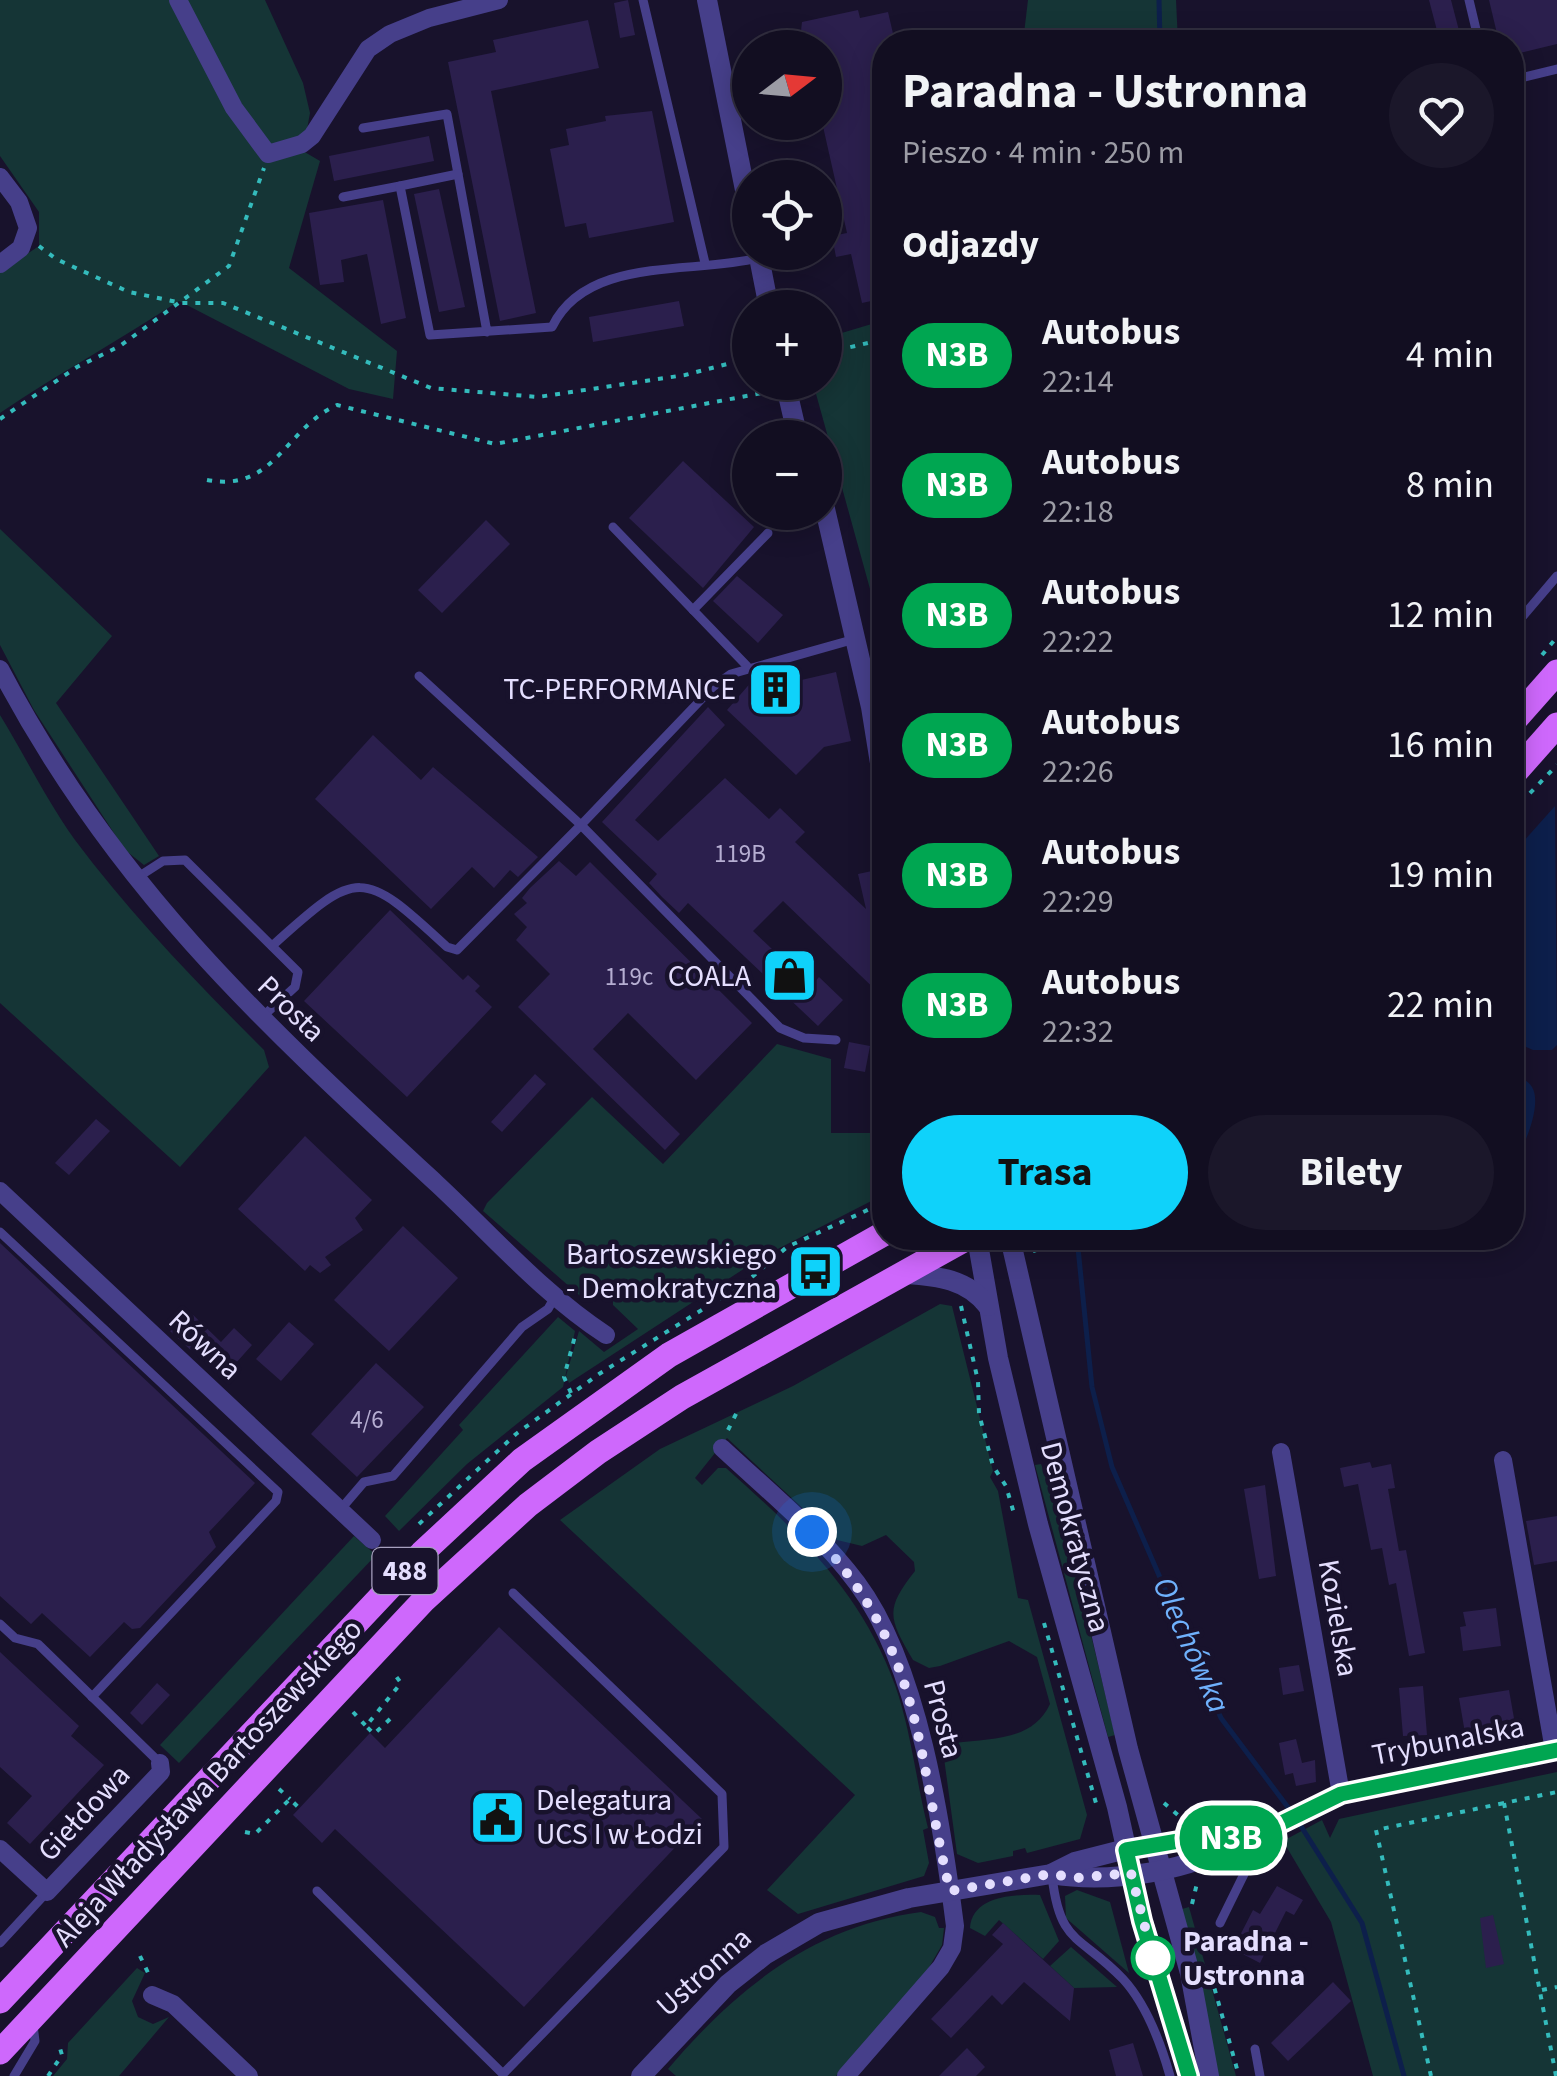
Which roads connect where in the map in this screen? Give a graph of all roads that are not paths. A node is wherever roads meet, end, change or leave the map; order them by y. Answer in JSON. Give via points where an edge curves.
{"nodes":[{"id":1,"x":178,"y":0,"type":"edge"},
{"id":2,"x":499,"y":0,"type":"edge"},
{"id":3,"x":643,"y":0,"type":"edge"},
{"id":4,"x":707,"y":0,"type":"edge"},
{"id":5,"x":1469,"y":0,"type":"edge"},
{"id":6,"x":462,"y":5,"type":"edge"},
{"id":7,"x":1476,"y":30,"type":"edge"},
{"id":8,"x":1557,"y":69,"type":"edge"},
{"id":9,"x":1524,"y":77,"type":"edge"},
{"id":10,"x":363,"y":128,"type":"dead end"},
{"id":11,"x":739,"y":160,"type":"edge"},
{"id":12,"x":458,"y":174,"type":"junction"},
{"id":13,"x":0,"y":177,"type":"edge"},
{"id":14,"x":400,"y":186,"type":"junction"},
{"id":15,"x":344,"y":197,"type":"dead end"},
{"id":16,"x":732,"y":259,"type":"edge"},
{"id":17,"x":705,"y":263,"type":"junction"},
{"id":18,"x":0,"y":264,"type":"edge"},
{"id":19,"x":487,"y":332,"type":"junction"},
{"id":20,"x":613,"y":527,"type":"dead end"},
{"id":21,"x":830,"y":530,"type":"edge"},
{"id":22,"x":768,"y":532,"type":"dead end"},
{"id":23,"x":1557,"y":576,"type":"edge"},
{"id":24,"x":693,"y":610,"type":"junction"},
{"id":25,"x":1524,"y":615,"type":"edge"},
{"id":26,"x":855,"y":639,"type":"junction"},
{"id":27,"x":747,"y":666,"type":"junction"},
{"id":28,"x":0,"y":669,"type":"edge"},
{"id":29,"x":1557,"y":672,"type":"edge"},
{"id":30,"x":419,"y":676,"type":"dead end"},
{"id":31,"x":871,"y":706,"type":"joint"},
{"id":32,"x":1524,"y":709,"type":"edge"},
{"id":33,"x":872,"y":712,"type":"edge"},
{"id":34,"x":1557,"y":725,"type":"edge"},
{"id":35,"x":1524,"y":762,"type":"edge"},
{"id":36,"x":581,"y":824,"type":"junction"},
{"id":37,"x":135,"y":879,"type":"junction"},
{"id":38,"x":272,"y":946,"type":"junction"},
{"id":39,"x":260,"y":1018,"type":"junction"},
{"id":40,"x":836,"y":1040,"type":"dead end"},
{"id":41,"x":0,"y":1191,"type":"edge"},
{"id":42,"x":0,"y":1232,"type":"edge"},
{"id":43,"x":872,"y":1239,"type":"edge"},
{"id":44,"x":947,"y":1250,"type":"edge"},
{"id":45,"x":979,"y":1250,"type":"edge"},
{"id":46,"x":1013,"y":1250,"type":"edge"},
{"id":47,"x":906,"y":1274,"type":"junction"},
{"id":48,"x":557,"y":1294,"type":"junction"},
{"id":49,"x":988,"y":1306,"type":"junction"},
{"id":50,"x":606,"y":1335,"type":"dead end"},
{"id":51,"x":724,"y":1450,"type":"road end"},
{"id":52,"x":1281,"y":1452,"type":"dead end"},
{"id":53,"x":1503,"y":1460,"type":"dead end"},
{"id":54,"x":340,"y":1510,"type":"junction"},
{"id":55,"x":372,"y":1540,"type":"dead end"},
{"id":56,"x":514,"y":1592,"type":"dead end"},
{"id":57,"x":0,"y":1624,"type":"edge"},
{"id":58,"x":92,"y":1697,"type":"junction"},
{"id":59,"x":1555,"y":1750,"type":"edge"},
{"id":60,"x":160,"y":1763,"type":"joint"},
{"id":61,"x":1341,"y":1794,"type":"junction"},
{"id":62,"x":1243,"y":1839,"type":"junction"},
{"id":63,"x":1154,"y":1845,"type":"junction"},
{"id":64,"x":0,"y":1849,"type":"edge"},
{"id":65,"x":1126,"y":1850,"type":"junction"},
{"id":66,"x":1160,"y":1868,"type":"junction"},
{"id":67,"x":1131,"y":1873,"type":"junction"},
{"id":68,"x":1051,"y":1874,"type":"junction"},
{"id":69,"x":950,"y":1891,"type":"junction"},
{"id":70,"x":47,"y":1892,"type":"junction"},
{"id":71,"x":316,"y":1892,"type":"dead end"},
{"id":72,"x":1220,"y":1923,"type":"dead end"},
{"id":73,"x":0,"y":1943,"type":"edge"},
{"id":74,"x":152,"y":1995,"type":"dead end"},
{"id":75,"x":0,"y":2001,"type":"edge"},
{"id":76,"x":32,"y":2018,"type":"junction"},
{"id":77,"x":1255,"y":2049,"type":"dead end"},
{"id":78,"x":0,"y":2052,"type":"edge"},
{"id":79,"x":857,"y":2072,"type":"edge"},
{"id":80,"x":502,"y":2075,"type":"edge"},
{"id":81,"x":14,"y":2076,"type":"edge"},
{"id":82,"x":249,"y":2076,"type":"edge"},
{"id":83,"x":641,"y":2076,"type":"edge"},
{"id":84,"x":1170,"y":2076,"type":"edge"},
{"id":85,"x":1189,"y":2076,"type":"edge"},
{"id":86,"x":1209,"y":2076,"type":"edge"},
{"id":87,"x":1260,"y":2076,"type":"edge"}],
"edges":[{"from":1,"to":6,"type":"street","via":[[234,108],[268,154],[312,136],[368,50]]},
{"from":2,"to":6,"type":"street"},
{"from":3,"to":17,"type":"lane"},
{"from":4,"to":11,"type":"street"},
{"from":5,"to":7,"type":"lane"},
{"from":8,"to":9,"type":"lane"},
{"from":10,"to":12,"type":"lane","via":[[447,114]]},
{"from":12,"to":14,"type":"lane"},
{"from":12,"to":19,"type":"lane"},
{"from":13,"to":18,"type":"street","via":[[25,213],[26,238]]},
{"from":14,"to":15,"type":"lane"},
{"from":14,"to":19,"type":"lane","via":[[430,335]]},
{"from":16,"to":17,"type":"lane"},
{"from":17,"to":19,"type":"lane","via":[[590,284],[552,327]]},
{"from":20,"to":24,"type":"lane"},
{"from":21,"to":26,"type":"street"},
{"from":22,"to":24,"type":"lane"},
{"from":23,"to":25,"type":"lane"},
{"from":24,"to":27,"type":"lane"},
{"from":26,"to":27,"type":"lane"},
{"from":26,"to":31,"type":"street"},
{"from":27,"to":36,"type":"lane","via":[[714,686]]},
{"from":28,"to":37,"type":"street","name":"Prosta","via":[[60,775]]},
{"from":29,"to":32,"type":"main road"},
{"from":30,"to":36,"type":"lane"},
{"from":31,"to":33,"type":"street"},
{"from":34,"to":35,"type":"main road"},
{"from":36,"to":38,"type":"lane","via":[[464,947],[447,947],[386,894],[354,888],[325,897]]},
{"from":36,"to":40,"type":"lane","via":[[780,1028]]},
{"from":37,"to":38,"type":"lane","via":[[163,861],[185,860]]},
{"from":37,"to":39,"type":"street","name":"Prosta"},
{"from":38,"to":39,"type":"lane","via":[[298,972],[294,986]]},
{"from":39,"to":48,"type":"street","name":"Prosta"},
{"from":41,"to":54,"type":"street","name":"Równa"},
{"from":42,"to":58,"type":"lane","via":[[278,1492]]},
{"from":43,"to":75,"type":"main road","name":"Aleja Władysława Bartoszewskiego","number":"488","via":[[669,1355],[512,1468],[422,1554]]},
{"from":44,"to":47,"type":"main road","name":"Aleja Władysława Bartoszewskiego","number":"488"},
{"from":45,"to":49,"type":"street","name":"Demokratyczna"},
{"from":46,"to":63,"type":"street","name":"Demokratyczna"},
{"from":47,"to":49,"type":"street","via":[[954,1280]]},
{"from":47,"to":76,"type":"main road","name":"Aleja Władysława Bartoszewskiego","number":"488","via":[[682,1397],[499,1529],[424,1600]]},
{"from":48,"to":50,"type":"street","name":"Prosta"},
{"from":48,"to":54,"type":"lane","via":[[393,1476],[364,1482]]},
{"from":49,"to":65,"type":"street","name":"Demokratyczna","via":[[1038,1524]]},
{"from":51,"to":69,"type":"street","name":"Prosta","via":[[838,1560],[889,1639],[931,1779]]},
{"from":52,"to":61,"type":"street","name":"Kozielska"},
{"from":53,"to":59,"type":"street"},
{"from":54,"to":55,"type":"street","name":"Równa"},
{"from":56,"to":80,"type":"lane","via":[[722,1794],[724,1847]]},
{"from":57,"to":58,"type":"lane","via":[[15,1638],[38,1644]]},
{"from":58,"to":60,"type":"lane"},
{"from":59,"to":61,"type":"street","name":"Trybunalska"},
{"from":60,"to":70,"type":"street","name":"Giełdowa","via":[[161,1772]]},
{"from":61,"to":62,"type":"street","name":"Trybunalska"},
{"from":62,"to":63,"type":"street","name":"Trybunalska"},
{"from":62,"to":66,"type":"street","name":"Trybunalska"},
{"from":62,"to":72,"type":"lane","via":[[1245,1877]]},
{"from":63,"to":65,"type":"street","name":"Trybunalska"},
{"from":63,"to":66,"type":"street","name":"Demokratyczna"},
{"from":64,"to":70,"type":"street"},
{"from":65,"to":67,"type":"street","name":"Demokratyczna"},
{"from":65,"to":68,"type":"street","name":"Ustronna"},
{"from":66,"to":67,"type":"street","name":"Trybunalska"},
{"from":66,"to":86,"type":"street","name":"Demokratyczna","via":[[1190,1973]]},
{"from":67,"to":68,"type":"street","name":"Ustronna"},
{"from":67,"to":85,"type":"street","name":"Demokratyczna"},
{"from":68,"to":69,"type":"street","name":"Ustronna"},
{"from":68,"to":84,"type":"lane","via":[[1058,1918],[1124,1981],[1158,2038]]},
{"from":69,"to":79,"type":"street","name":"Prosta","via":[[955,1926],[947,1958]]},
{"from":69,"to":83,"type":"street","name":"Ustronna","via":[[856,1911],[784,1942],[728,1984]]},
{"from":70,"to":73,"type":"lane","name":"Giełdowa"},
{"from":71,"to":80,"type":"lane"},
{"from":74,"to":82,"type":"street","via":[[172,2004]]},
{"from":76,"to":78,"type":"main road","name":"Aleja Władysława Bartoszewskiego","number":"488"},
{"from":76,"to":81,"type":"lane","via":[[35,2041]]},
{"from":77,"to":87,"type":"lane"}]}
